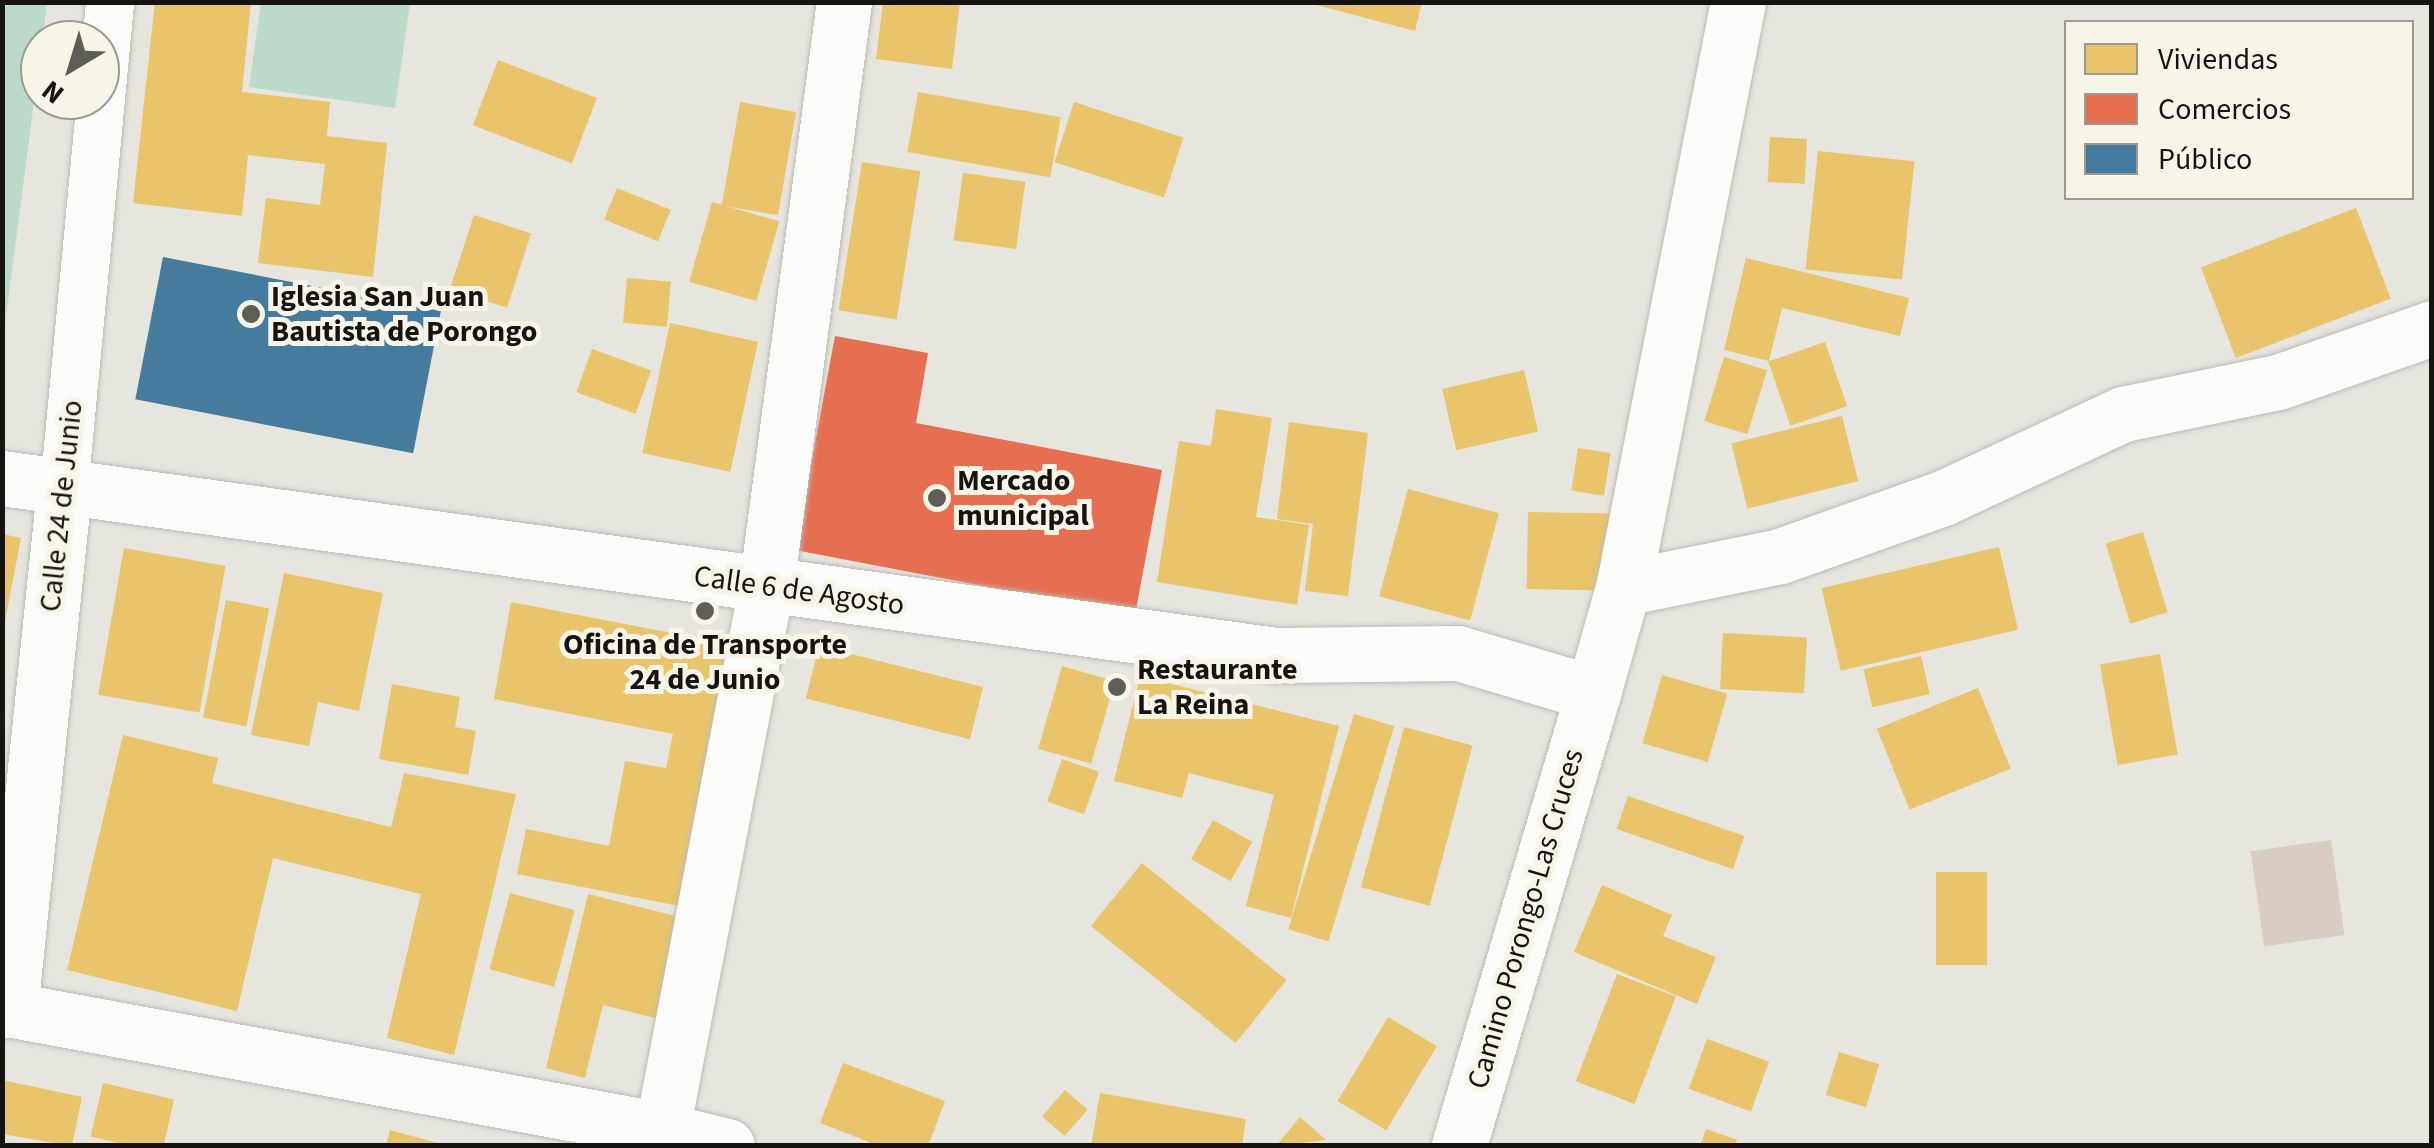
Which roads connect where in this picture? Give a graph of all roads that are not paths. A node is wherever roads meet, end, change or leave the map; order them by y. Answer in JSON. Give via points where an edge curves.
{"nodes":[{"id":1,"x":110,"y":2,"type":"edge"},
{"id":2,"x":844,"y":2,"type":"edge"},
{"id":3,"x":1738,"y":2,"type":"edge"},
{"id":4,"x":2432,"y":328,"type":"edge"},
{"id":5,"x":2,"y":478,"type":"edge"},
{"id":6,"x":64,"y":490,"type":"junction"},
{"id":7,"x":766,"y":588,"type":"junction"},
{"id":8,"x":1624,"y":588,"type":"junction"},
{"id":9,"x":1593,"y":692,"type":"junction"},
{"id":10,"x":6,"y":1009,"type":"edge"},
{"id":11,"x":662,"y":1130,"type":"junction"},
{"id":12,"x":727,"y":1146,"type":"edge"},
{"id":13,"x":1460,"y":1146,"type":"edge"}],
"edges":[{"from":1,"to":6,"type":"street","name":"Calle 24 de Junio"},
{"from":2,"to":7,"type":"street"},
{"from":3,"to":8,"type":"street","name":"Camino Porongo-Las Cruces"},
{"from":4,"to":8,"type":"street","via":[[2278,382],[2123,414],[1943,498],[1780,556]]},
{"from":5,"to":6,"type":"street","name":"Calle 6 de Agosto"},
{"from":6,"to":7,"type":"street","name":"Calle 6 de Agosto"},
{"from":6,"to":10,"type":"street","name":"Calle 24 de Junio"},
{"from":7,"to":9,"type":"street","name":"Calle 6 de Agosto","via":[[1276,655],[1458,653]]},
{"from":7,"to":11,"type":"street"},
{"from":8,"to":9,"type":"street","name":"Camino Porongo-Las Cruces"},
{"from":9,"to":13,"type":"street","name":"Camino Porongo-Las Cruces"},
{"from":10,"to":11,"type":"street"},
{"from":11,"to":12,"type":"street"}]}
